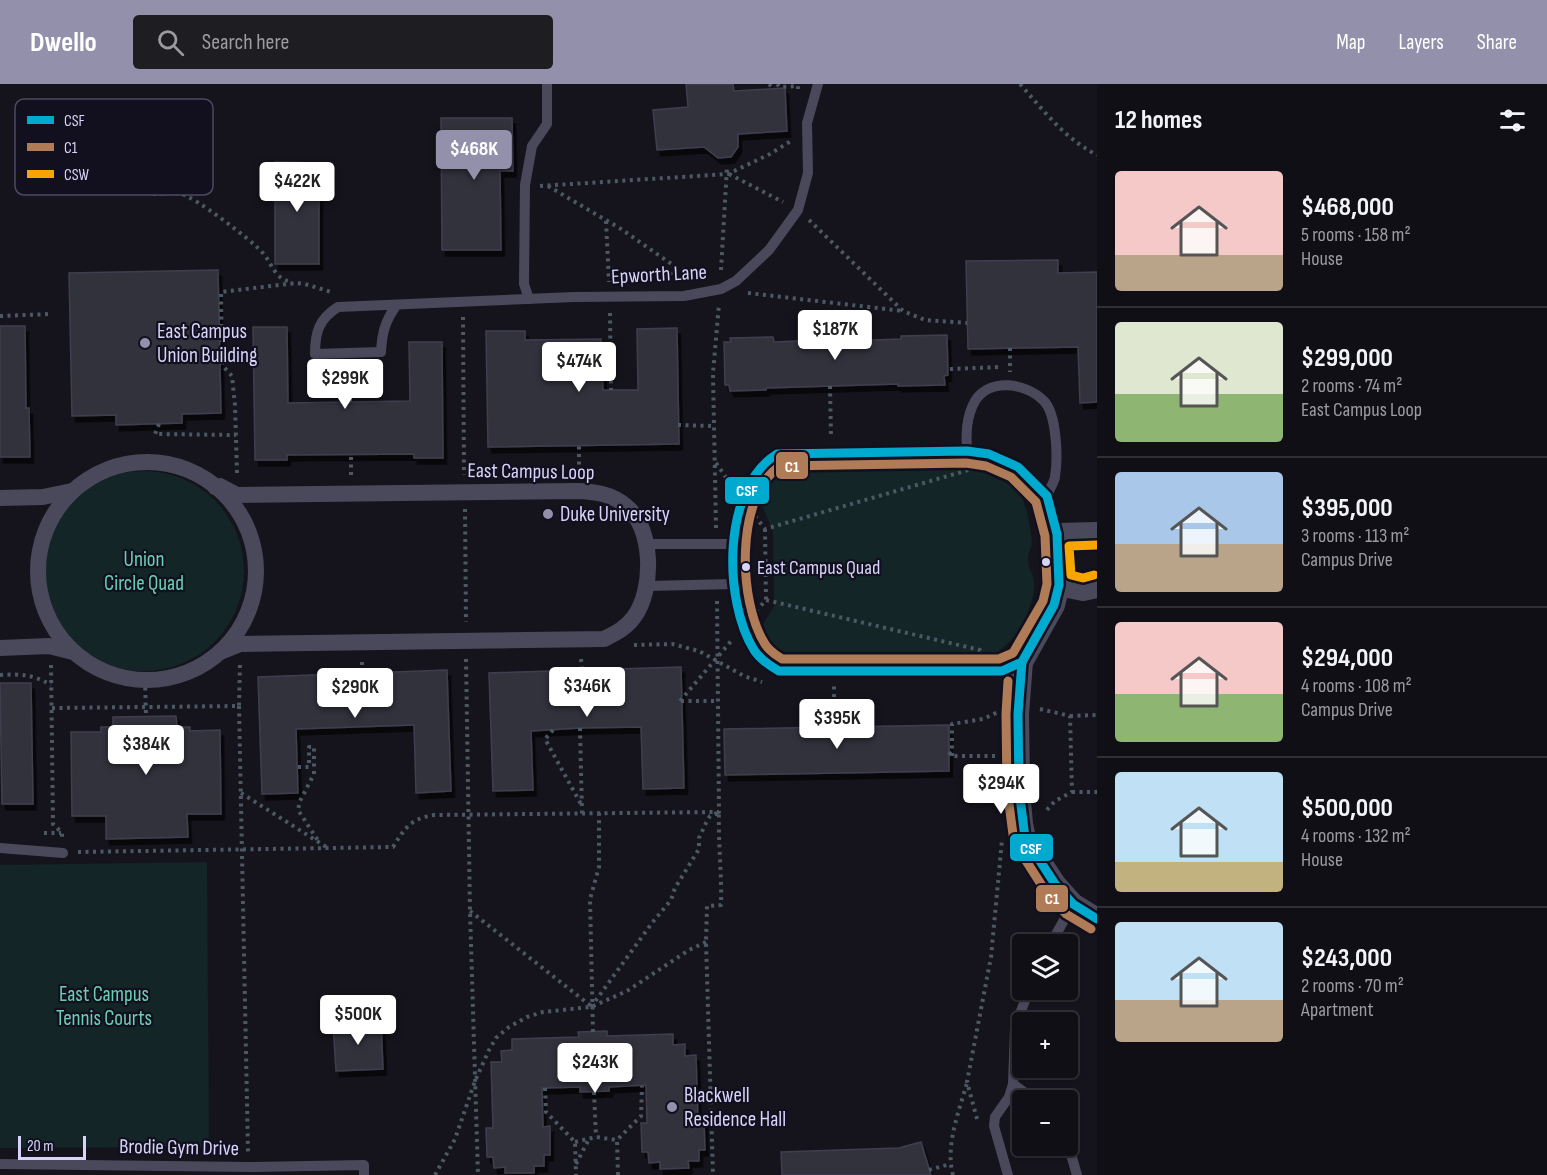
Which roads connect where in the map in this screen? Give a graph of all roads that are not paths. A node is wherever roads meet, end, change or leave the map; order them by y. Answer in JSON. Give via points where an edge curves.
{"nodes":[{"id":1,"x":546,"y":84,"type":"edge"},
{"id":2,"x":818,"y":84,"type":"edge"},
{"id":3,"x":529,"y":299,"type":"junction"},
{"id":4,"x":396,"y":306,"type":"junction"},
{"id":5,"x":967,"y":451,"type":"junction"},
{"id":6,"x":215,"y":486,"type":"junction"},
{"id":7,"x":72,"y":491,"type":"junction"},
{"id":8,"x":1047,"y":496,"type":"junction"},
{"id":9,"x":0,"y":498,"type":"edge"},
{"id":10,"x":1097,"y":533,"type":"edge"},
{"id":11,"x":1057,"y":534,"type":"junction"},
{"id":12,"x":648,"y":544,"type":"junction"},
{"id":13,"x":733,"y":544,"type":"junction"},
{"id":14,"x":734,"y":584,"type":"junction"},
{"id":15,"x":1059,"y":585,"type":"junction"},
{"id":16,"x":647,"y":586,"type":"junction"},
{"id":17,"x":1097,"y":587,"type":"edge"},
{"id":18,"x":0,"y":648,"type":"edge"},
{"id":19,"x":74,"y":652,"type":"junction"},
{"id":20,"x":220,"y":652,"type":"junction"},
{"id":21,"x":1012,"y":667,"type":"junction"},
{"id":22,"x":0,"y":848,"type":"edge"},
{"id":23,"x":63,"y":853,"type":"road end"},
{"id":24,"x":1073,"y":904,"type":"junction"},
{"id":25,"x":1097,"y":919,"type":"edge"},
{"id":26,"x":1056,"y":934,"type":"edge"},
{"id":27,"x":1025,"y":1000,"type":"edge"},
{"id":28,"x":1012,"y":1084,"type":"junction"},
{"id":29,"x":1021,"y":1090,"type":"edge"},
{"id":30,"x":1071,"y":1156,"type":"edge"},
{"id":31,"x":249,"y":1161,"type":"junction"},
{"id":32,"x":0,"y":1164,"type":"edge"},
{"id":33,"x":274,"y":1175,"type":"edge"},
{"id":34,"x":364,"y":1175,"type":"edge"},
{"id":35,"x":1008,"y":1175,"type":"edge"},
{"id":36,"x":1077,"y":1175,"type":"edge"}],
"edges":[{"from":1,"to":3,"type":"lane","via":[[547,124],[532,146],[525,185],[524,284]]},
{"from":2,"to":3,"type":"lane","name":"Epworth Lane","via":[[807,123],[808,173],[798,210],[769,250],[736,281],[721,289],[684,296]]},
{"from":3,"to":4,"type":"lane","name":"Epworth Lane"},
{"from":4,"to":4,"type":"lane","name":"Epworth Lane","via":[[338,307],[326,315],[318,328],[315,354],[381,352],[386,319]]},
{"from":5,"to":8,"type":"lane","via":[[989,454],[1018,467]]},
{"from":5,"to":8,"type":"lane","via":[[968,419],[978,397],[999,386],[1028,389],[1049,407],[1055,426],[1055,478]]},
{"from":5,"to":13,"type":"lane","via":[[777,454],[762,465],[742,498]]},
{"from":6,"to":7,"type":"street","via":[[173,465],[138,462],[105,470]]},
{"from":6,"to":12,"type":"street","name":"East Campus Loop","via":[[237,495],[599,492],[628,507]]},
{"from":6,"to":20,"type":"street","via":[[245,525],[255,564],[248,613]]},
{"from":7,"to":9,"type":"street","via":[[44,497]]},
{"from":7,"to":19,"type":"street","via":[[45,534],[38,578],[48,616]]},
{"from":8,"to":11,"type":"lane"},
{"from":10,"to":11,"type":"street"},
{"from":11,"to":15,"type":"street"},
{"from":12,"to":13,"type":"lane"},
{"from":12,"to":16,"type":"street","name":"East Campus Loop"},
{"from":13,"to":14,"type":"lane"},
{"from":14,"to":16,"type":"lane"},
{"from":14,"to":21,"type":"lane","via":[[755,651],[779,671]]},
{"from":15,"to":17,"type":"street","via":[[1083,590]]},
{"from":15,"to":21,"type":"street","via":[[1054,605]]},
{"from":16,"to":20,"type":"street","name":"East Campus Loop","via":[[634,617],[604,639],[240,645]]},
{"from":18,"to":19,"type":"street","via":[[49,646]]},
{"from":19,"to":20,"type":"street","via":[[102,671],[145,680],[180,675]]},
{"from":21,"to":24,"type":"street","via":[[1025,838]]},
{"from":22,"to":23,"type":"lane"},
{"from":24,"to":25,"type":"street"},
{"from":24,"to":26,"type":"lane"},
{"from":27,"to":28,"type":"lane","via":[[1015,1027]]},
{"from":28,"to":29,"type":"lane"},
{"from":28,"to":35,"type":"lane","via":[[994,1125]]},
{"from":30,"to":36,"type":"lane"},
{"from":31,"to":32,"type":"lane","name":"Brodie Gym Drive"},
{"from":31,"to":33,"type":"lane"},
{"from":31,"to":34,"type":"lane","name":"Brodie Gym Drive","via":[[364,1165]]}]}
